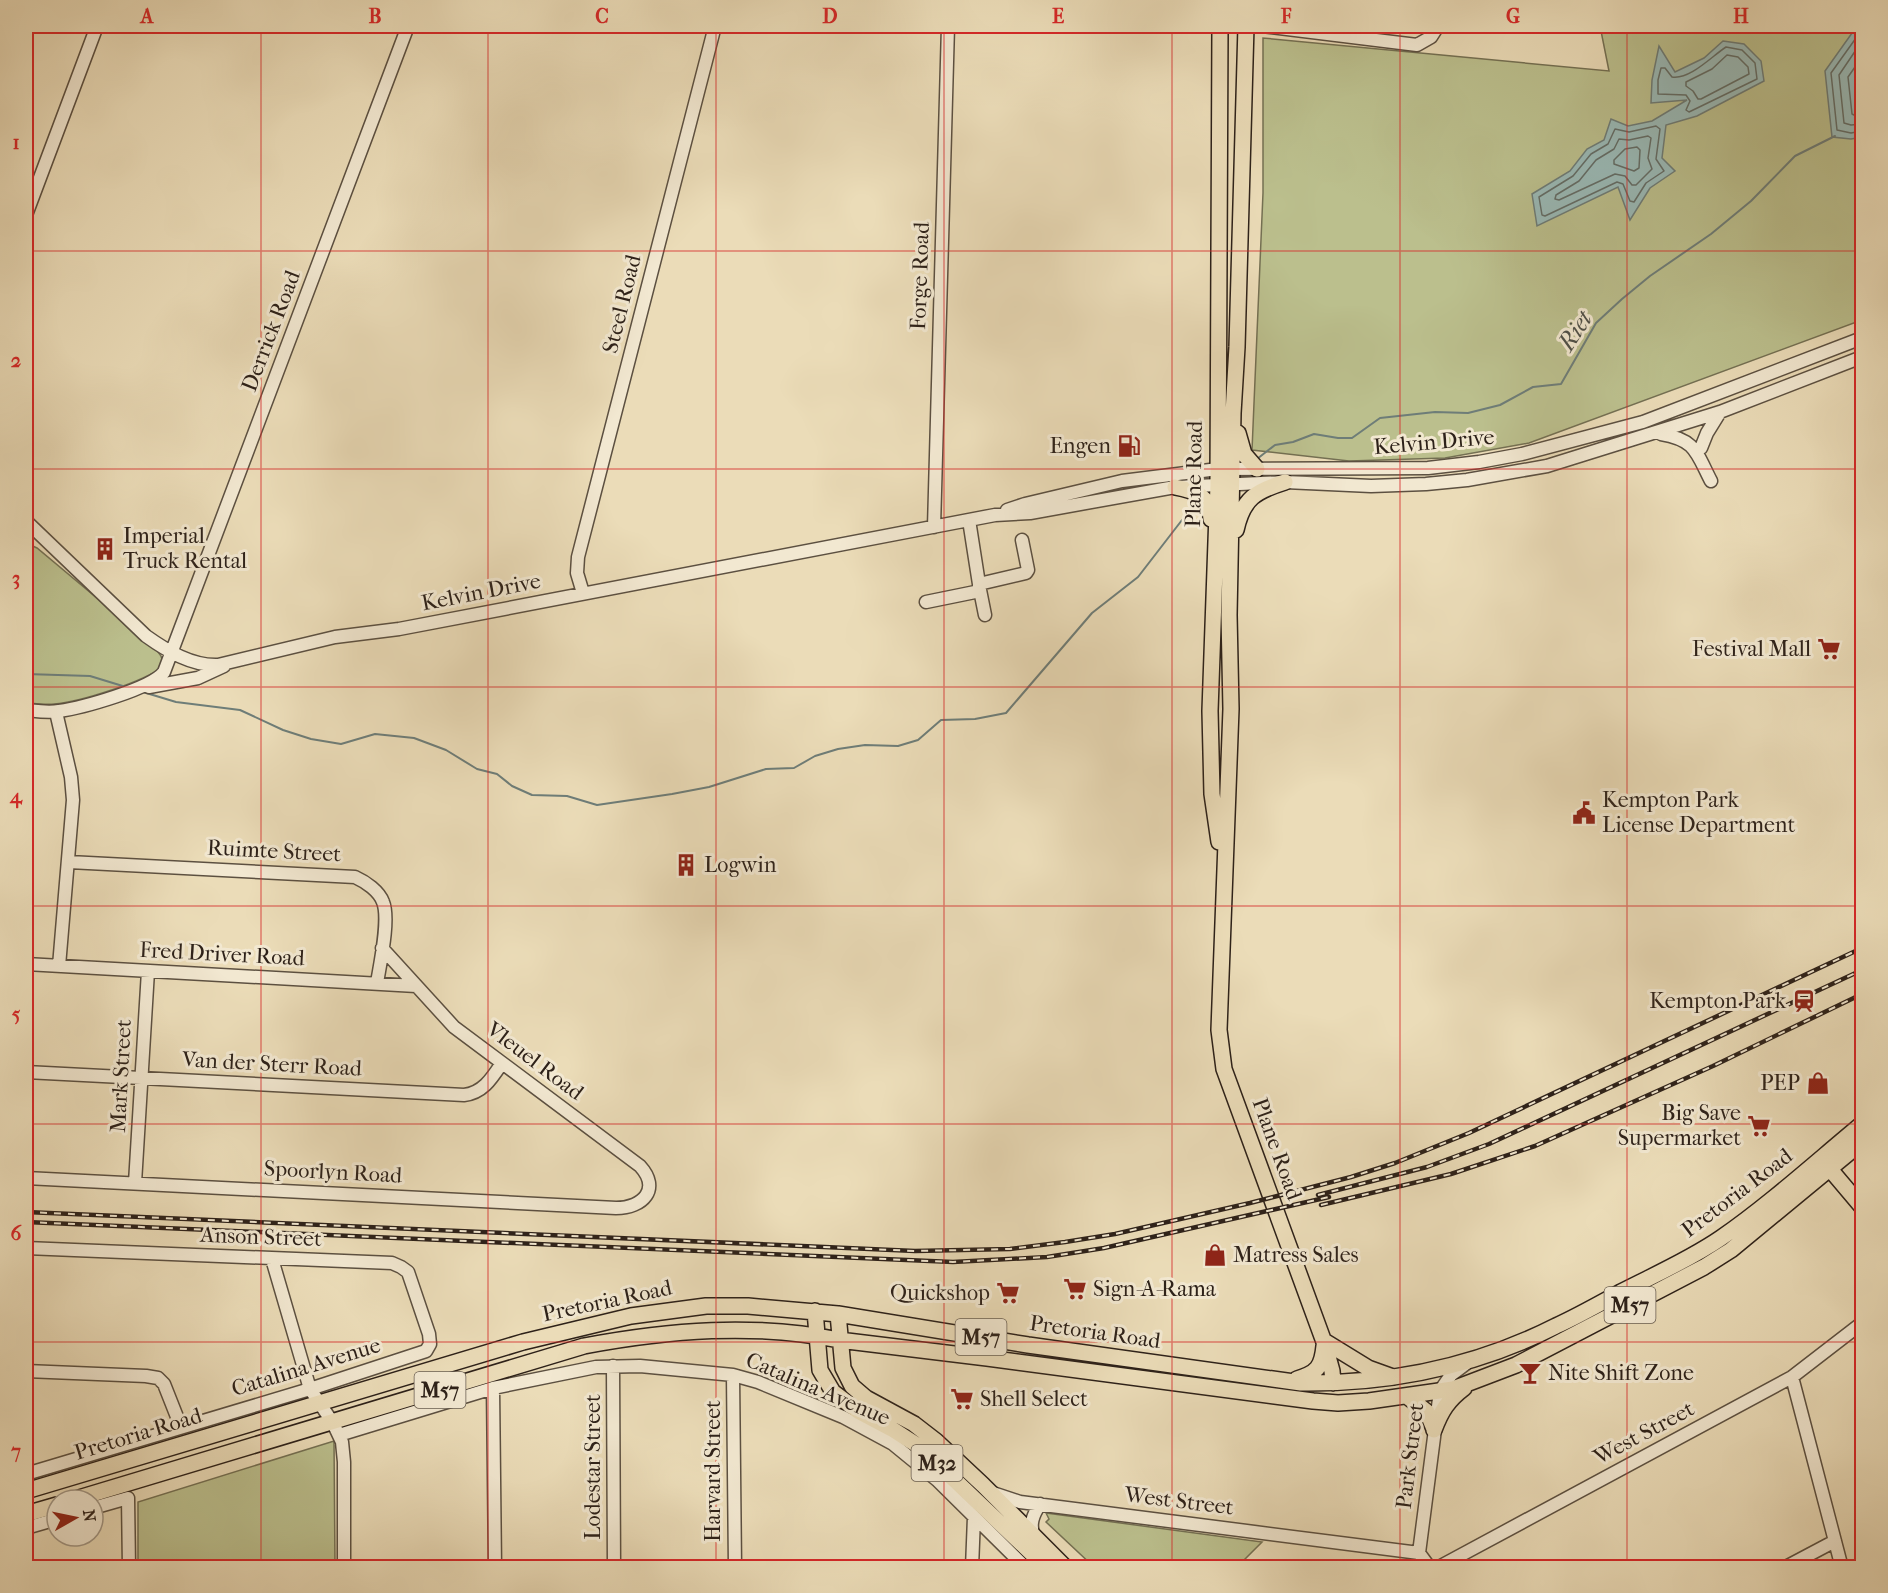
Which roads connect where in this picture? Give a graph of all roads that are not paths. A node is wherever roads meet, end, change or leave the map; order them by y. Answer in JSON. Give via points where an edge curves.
{"nodes":[{"id":1,"x":97,"y":26,"type":"edge"},
{"id":2,"x":408,"y":26,"type":"edge"},
{"id":3,"x":715,"y":26,"type":"edge"},
{"id":4,"x":948,"y":26,"type":"edge"},
{"id":5,"x":1220,"y":26,"type":"edge"},
{"id":6,"x":1246,"y":26,"type":"edge"},
{"id":7,"x":1262,"y":26,"type":"edge"},
{"id":8,"x":1438,"y":26,"type":"edge"},
{"id":9,"x":26,"y":215,"type":"edge"},
{"id":10,"x":1863,"y":339,"type":"edge"},
{"id":11,"x":1863,"y":357,"type":"edge"},
{"id":12,"x":1720,"y":412,"type":"junction"},
{"id":13,"x":1233,"y":413,"type":"junction"},
{"id":14,"x":1658,"y":433,"type":"junction"},
{"id":15,"x":1701,"y":448,"type":"dead end"},
{"id":16,"x":1257,"y":469,"type":"junction"},
{"id":17,"x":1225,"y":477,"type":"junction"},
{"id":18,"x":1711,"y":481,"type":"dead end"},
{"id":19,"x":1286,"y":482,"type":"junction"},
{"id":20,"x":1175,"y":487,"type":"junction"},
{"id":21,"x":995,"y":515,"type":"junction"},
{"id":22,"x":969,"y":520,"type":"junction"},
{"id":23,"x":26,"y":521,"type":"edge"},
{"id":24,"x":934,"y":527,"type":"junction"},
{"id":25,"x":1022,"y":540,"type":"dead end"},
{"id":26,"x":1215,"y":540,"type":"junction"},
{"id":27,"x":1231,"y":555,"type":"junction"},
{"id":28,"x":980,"y":587,"type":"junction"},
{"id":29,"x":583,"y":593,"type":"junction"},
{"id":30,"x":926,"y":602,"type":"dead end"},
{"id":31,"x":985,"y":615,"type":"dead end"},
{"id":32,"x":1229,"y":615,"type":"junction"},
{"id":33,"x":172,"y":652,"type":"junction"},
{"id":34,"x":230,"y":663,"type":"junction"},
{"id":35,"x":144,"y":688,"type":"junction"},
{"id":36,"x":26,"y":710,"type":"edge"},
{"id":37,"x":1219,"y":710,"type":"dead end"},
{"id":38,"x":56,"y":712,"type":"junction"},
{"id":39,"x":69,"y":862,"type":"junction"},
{"id":40,"x":1222,"y":923,"type":"junction"},
{"id":41,"x":382,"y":948,"type":"junction"},
{"id":42,"x":26,"y":964,"type":"edge"},
{"id":43,"x":59,"y":966,"type":"junction"},
{"id":44,"x":148,"y":971,"type":"junction"},
{"id":45,"x":377,"y":983,"type":"junction"},
{"id":46,"x":416,"y":986,"type":"junction"},
{"id":47,"x":502,"y":1063,"type":"junction"},
{"id":48,"x":26,"y":1072,"type":"edge"},
{"id":49,"x":141,"y":1079,"type":"junction"},
{"id":50,"x":1863,"y":1124,"type":"edge"},
{"id":51,"x":1863,"y":1142,"type":"edge"},
{"id":52,"x":1825,"y":1163,"type":"junction"},
{"id":53,"x":26,"y":1178,"type":"edge"},
{"id":54,"x":135,"y":1183,"type":"junction"},
{"id":55,"x":638,"y":1204,"type":"joint"},
{"id":56,"x":1863,"y":1207,"type":"edge"},
{"id":57,"x":26,"y":1248,"type":"edge"},
{"id":58,"x":272,"y":1259,"type":"junction"},
{"id":59,"x":293,"y":1260,"type":"junction"},
{"id":60,"x":281,"y":1289,"type":"junction"},
{"id":61,"x":814,"y":1311,"type":"junction"},
{"id":62,"x":838,"y":1314,"type":"junction"},
{"id":63,"x":1863,"y":1323,"type":"edge"},
{"id":64,"x":816,"y":1335,"type":"junction"},
{"id":65,"x":839,"y":1340,"type":"junction"},
{"id":66,"x":861,"y":1342,"type":"junction"},
{"id":67,"x":1324,"y":1342,"type":"junction"},
{"id":68,"x":1028,"y":1345,"type":"junction"},
{"id":69,"x":426,"y":1352,"type":"joint"},
{"id":70,"x":1471,"y":1360,"type":"junction"},
{"id":71,"x":1021,"y":1362,"type":"junction"},
{"id":72,"x":613,"y":1366,"type":"junction"},
{"id":73,"x":843,"y":1368,"type":"junction"},
{"id":74,"x":26,"y":1371,"type":"edge"},
{"id":75,"x":733,"y":1375,"type":"junction"},
{"id":76,"x":1792,"y":1377,"type":"junction"},
{"id":77,"x":1395,"y":1378,"type":"junction"},
{"id":78,"x":1291,"y":1381,"type":"junction"},
{"id":79,"x":1472,"y":1382,"type":"junction"},
{"id":80,"x":1333,"y":1383,"type":"junction"},
{"id":81,"x":493,"y":1388,"type":"junction"},
{"id":82,"x":310,"y":1389,"type":"junction"},
{"id":83,"x":1440,"y":1391,"type":"junction"},
{"id":84,"x":1408,"y":1397,"type":"junction"},
{"id":85,"x":1313,"y":1401,"type":"junction"},
{"id":86,"x":1369,"y":1401,"type":"junction"},
{"id":87,"x":320,"y":1403,"type":"junction"},
{"id":88,"x":181,"y":1427,"type":"junction"},
{"id":89,"x":336,"y":1429,"type":"junction"},
{"id":90,"x":1434,"y":1430,"type":"junction"},
{"id":91,"x":26,"y":1474,"type":"edge"},
{"id":92,"x":26,"y":1491,"type":"edge"},
{"id":93,"x":105,"y":1491,"type":"edge"},
{"id":94,"x":990,"y":1492,"type":"junction"},
{"id":95,"x":1040,"y":1504,"type":"junction"},
{"id":96,"x":105,"y":1505,"type":"edge"},
{"id":97,"x":45,"y":1508,"type":"edge"},
{"id":98,"x":26,"y":1514,"type":"edge"},
{"id":99,"x":974,"y":1517,"type":"junction"},
{"id":100,"x":45,"y":1522,"type":"edge"},
{"id":101,"x":26,"y":1528,"type":"edge"},
{"id":102,"x":1034,"y":1537,"type":"junction"},
{"id":103,"x":1835,"y":1541,"type":"junction"},
{"id":104,"x":1419,"y":1553,"type":"junction"},
{"id":105,"x":129,"y":1568,"type":"edge"},
{"id":106,"x":344,"y":1568,"type":"edge"},
{"id":107,"x":495,"y":1568,"type":"edge"},
{"id":108,"x":614,"y":1568,"type":"edge"},
{"id":109,"x":735,"y":1568,"type":"edge"},
{"id":110,"x":972,"y":1568,"type":"edge"},
{"id":111,"x":1026,"y":1568,"type":"edge"},
{"id":112,"x":1047,"y":1568,"type":"edge"},
{"id":113,"x":1066,"y":1568,"type":"edge"},
{"id":114,"x":1430,"y":1568,"type":"edge"},
{"id":115,"x":1437,"y":1568,"type":"edge"},
{"id":116,"x":1784,"y":1568,"type":"edge"},
{"id":117,"x":1842,"y":1568,"type":"edge"}],
"edges":[{"from":1,"to":9,"type":"street"},
{"from":2,"to":33,"type":"street","name":"Derrick Road"},
{"from":3,"to":29,"type":"street","name":"Steel Road","via":[[578,557],[577,573]]},
{"from":4,"to":24,"type":"street","name":"Forge Road"},
{"from":5,"to":17,"type":"main road","name":"Plane Road"},
{"from":6,"to":13,"type":"main road","name":"Plane Road"},
{"from":7,"to":8,"type":"street","via":[[1417,45],[1431,37]]},
{"from":10,"to":16,"type":"street","name":"Kelvin Drive","via":[[1643,422],[1522,454],[1428,468]]},
{"from":11,"to":12,"type":"street","name":"Kelvin Drive"},
{"from":12,"to":14,"type":"street","name":"Kelvin Drive"},
{"from":12,"to":15,"type":"street"},
{"from":13,"to":16,"type":"main road","via":[[1244,454]]},
{"from":13,"to":17,"type":"main road","name":"Plane Road"},
{"from":14,"to":18,"type":"street","via":[[1689,442]]},
{"from":14,"to":19,"type":"street","name":"Kelvin Drive","via":[[1547,466],[1467,480],[1371,486]]},
{"from":16,"to":17,"type":"street","name":"Kelvin Drive"},
{"from":17,"to":19,"type":"street","name":"Kelvin Drive"},
{"from":17,"to":20,"type":"street","name":"Kelvin Drive"},
{"from":17,"to":21,"type":"street","name":"Kelvin Drive","via":[[1122,481]]},
{"from":17,"to":26,"type":"main road","name":"Plane Road"},
{"from":17,"to":27,"type":"main road","name":"Plane Road"},
{"from":19,"to":27,"type":"main road","via":[[1265,488],[1245,504]]},
{"from":20,"to":21,"type":"street","name":"Kelvin Drive","via":[[1030,513]]},
{"from":20,"to":26,"type":"main road","via":[[1193,490],[1205,498]]},
{"from":21,"to":22,"type":"street","name":"Kelvin Drive"},
{"from":22,"to":24,"type":"street","name":"Kelvin Drive"},
{"from":22,"to":28,"type":"street"},
{"from":23,"to":33,"type":"street","name":"Kelvin Drive","via":[[146,636]]},
{"from":24,"to":29,"type":"street","name":"Kelvin Drive"},
{"from":25,"to":28,"type":"street","via":[[1026,573]]},
{"from":26,"to":40,"type":"main road","name":"Plane Road","via":[[1209,711],[1212,794],[1221,855]]},
{"from":27,"to":32,"type":"main road","name":"Plane Road"},
{"from":28,"to":30,"type":"street"},
{"from":28,"to":31,"type":"street"},
{"from":29,"to":34,"type":"street","name":"Kelvin Drive","via":[[399,629],[336,637]]},
{"from":32,"to":37,"type":"main road"},
{"from":32,"to":40,"type":"main road","name":"Plane Road","via":[[1231,710]]},
{"from":33,"to":34,"type":"street","name":"Kelvin Drive","via":[[206,665]]},
{"from":33,"to":35,"type":"street","name":"Derrick Road","via":[[160,678]]},
{"from":34,"to":35,"type":"street","via":[[198,678]]},
{"from":35,"to":38,"type":"street"},
{"from":36,"to":38,"type":"street"},
{"from":38,"to":39,"type":"street","via":[[73,800]]},
{"from":39,"to":41,"type":"street","name":"Ruimte Street","via":[[355,877],[373,889],[384,904]]},
{"from":39,"to":43,"type":"street"},
{"from":40,"to":67,"type":"main road","name":"Plane Road","via":[[1220,1030],[1224,1069]]},
{"from":41,"to":45,"type":"street","name":"Ruimte Street"},
{"from":41,"to":46,"type":"street","name":"Vleuel Road"},
{"from":42,"to":43,"type":"street","name":"Fred Driver Road"},
{"from":43,"to":44,"type":"street","name":"Fred Driver Road"},
{"from":44,"to":45,"type":"street","name":"Fred Driver Road"},
{"from":44,"to":49,"type":"street","name":"Mark Street"},
{"from":45,"to":46,"type":"street","name":"Fred Driver Road"},
{"from":46,"to":47,"type":"street","name":"Vleuel Road","via":[[454,1027]]},
{"from":47,"to":49,"type":"street","name":"Van der Sterr Road","via":[[480,1090],[464,1095]]},
{"from":47,"to":55,"type":"street","name":"Vleuel Road","via":[[640,1166],[649,1187]]},
{"from":48,"to":49,"type":"street","name":"Van der Sterr Road"},
{"from":49,"to":54,"type":"street","name":"Mark Street"},
{"from":50,"to":52,"type":"main road","name":"Pretoria Road","number":"M57"},
{"from":51,"to":52,"type":"main road","name":"Pretoria Road","number":"M57"},
{"from":52,"to":56,"type":"main road"},
{"from":52,"to":70,"type":"main road","name":"Pretoria Road","number":"M57","via":[[1697,1254],[1555,1327]]},
{"from":52,"to":79,"type":"main road","name":"Pretoria Road","number":"M57","via":[[1731,1250],[1704,1267],[1531,1357]]},
{"from":53,"to":54,"type":"street","name":"Spoorlyn Road"},
{"from":54,"to":55,"type":"street","name":"Spoorlyn Road","via":[[616,1208]]},
{"from":57,"to":58,"type":"street","name":"Anson Street"},
{"from":58,"to":59,"type":"street","name":"Anson Street"},
{"from":58,"to":60,"type":"street"},
{"from":59,"to":60,"type":"street","via":[[284,1268]]},
{"from":59,"to":69,"type":"street","name":"Anson Street","via":[[392,1263],[401,1267],[408,1272],[429,1334]]},
{"from":60,"to":82,"type":"street"},
{"from":61,"to":62,"type":"main road","name":"Pretoria Road","number":"M57"},
{"from":61,"to":64,"type":"main road","number":"M32"},
{"from":61,"to":87,"type":"main road","name":"Pretoria Road","number":"M57","via":[[706,1306],[631,1316],[523,1342]]},
{"from":62,"to":65,"type":"main road","number":"M32"},
{"from":62,"to":68,"type":"main road","name":"Pretoria Road","number":"M57"},
{"from":63,"to":76,"type":"street","name":"West Street"},
{"from":64,"to":65,"type":"main road","name":"Pretoria Road","number":"M57"},
{"from":64,"to":89,"type":"main road","name":"Pretoria Road","number":"M57","via":[[707,1330],[584,1347]]},
{"from":64,"to":112,"type":"main road","number":"M32","via":[[820,1370],[833,1392],[920,1447]]},
{"from":65,"to":66,"type":"main road","name":"Pretoria Road","number":"M57"},
{"from":65,"to":73,"type":"main road","number":"M32"},
{"from":66,"to":71,"type":"main road","name":"Pretoria Road","number":"M57"},
{"from":66,"to":73,"type":"main road","via":[[848,1354]]},
{"from":67,"to":77,"type":"main road","via":[[1368,1368]]},
{"from":67,"to":78,"type":"main road","via":[[1320,1366],[1306,1377]]},
{"from":67,"to":80,"type":"main road","name":"Plane Road"},
{"from":68,"to":71,"type":"main road"},
{"from":68,"to":78,"type":"main road","name":"Pretoria Road","number":"M57"},
{"from":69,"to":82,"type":"street","name":"Catalina Avenue"},
{"from":70,"to":77,"type":"main road","name":"Pretoria Road","number":"M57"},
{"from":70,"to":83,"type":"street","name":"Park Street","via":[[1451,1375]]},
{"from":71,"to":85,"type":"main road","name":"Pretoria Road","number":"M57"},
{"from":72,"to":75,"type":"street","name":"Catalina Avenue"},
{"from":72,"to":81,"type":"street","name":"Catalina Avenue"},
{"from":72,"to":108,"type":"street","name":"Lodestar Street"},
{"from":73,"to":94,"type":"main road","number":"M32","via":[[856,1390],[914,1424]]},
{"from":74,"to":88,"type":"street","via":[[158,1378]]},
{"from":75,"to":99,"type":"street","name":"Catalina Avenue","via":[[759,1382],[893,1443]]},
{"from":75,"to":109,"type":"street","name":"Harvard Street"},
{"from":76,"to":103,"type":"street"},
{"from":76,"to":115,"type":"street","name":"West Street"},
{"from":77,"to":80,"type":"main road","name":"Pretoria Road","number":"M57"},
{"from":78,"to":80,"type":"main road","name":"Pretoria Road","number":"M57"},
{"from":79,"to":83,"type":"main road","name":"Pretoria Road","number":"M57"},
{"from":79,"to":90,"type":"main road","via":[[1446,1404]]},
{"from":80,"to":85,"type":"main road","via":[[1327,1394]]},
{"from":80,"to":86,"type":"main road"},
{"from":81,"to":89,"type":"street","name":"Catalina Avenue"},
{"from":81,"to":107,"type":"street"},
{"from":82,"to":87,"type":"street"},
{"from":82,"to":88,"type":"street","name":"Catalina Avenue"},
{"from":83,"to":84,"type":"main road","name":"Pretoria Road","number":"M57"},
{"from":83,"to":90,"type":"street","name":"Park Street"},
{"from":84,"to":86,"type":"main road","name":"Pretoria Road","number":"M57"},
{"from":84,"to":90,"type":"main road","via":[[1427,1412]]},
{"from":85,"to":86,"type":"main road","name":"Pretoria Road","number":"M57"},
{"from":87,"to":89,"type":"street"},
{"from":87,"to":92,"type":"main road","name":"Pretoria Road","number":"M57"},
{"from":88,"to":91,"type":"street","name":"Catalina Avenue"},
{"from":89,"to":93,"type":"main road","name":"Pretoria Road","number":"M57"},
{"from":89,"to":106,"type":"street","via":[[344,1462]]},
{"from":90,"to":104,"type":"street","name":"Park Street"},
{"from":94,"to":95,"type":"street","name":"West Street"},
{"from":94,"to":102,"type":"main road","number":"M32"},
{"from":95,"to":102,"type":"street","via":[[1032,1521]]},
{"from":95,"to":104,"type":"street","name":"West Street"},
{"from":96,"to":105,"type":"street","via":[[128,1498]]},
{"from":97,"to":98,"type":"main road"},
{"from":99,"to":110,"type":"street"},
{"from":99,"to":111,"type":"street","name":"Catalina Avenue"},
{"from":100,"to":101,"type":"street"},
{"from":102,"to":113,"type":"main road","number":"M32"},
{"from":103,"to":116,"type":"street"},
{"from":103,"to":117,"type":"street"},
{"from":104,"to":114,"type":"street"}]}
